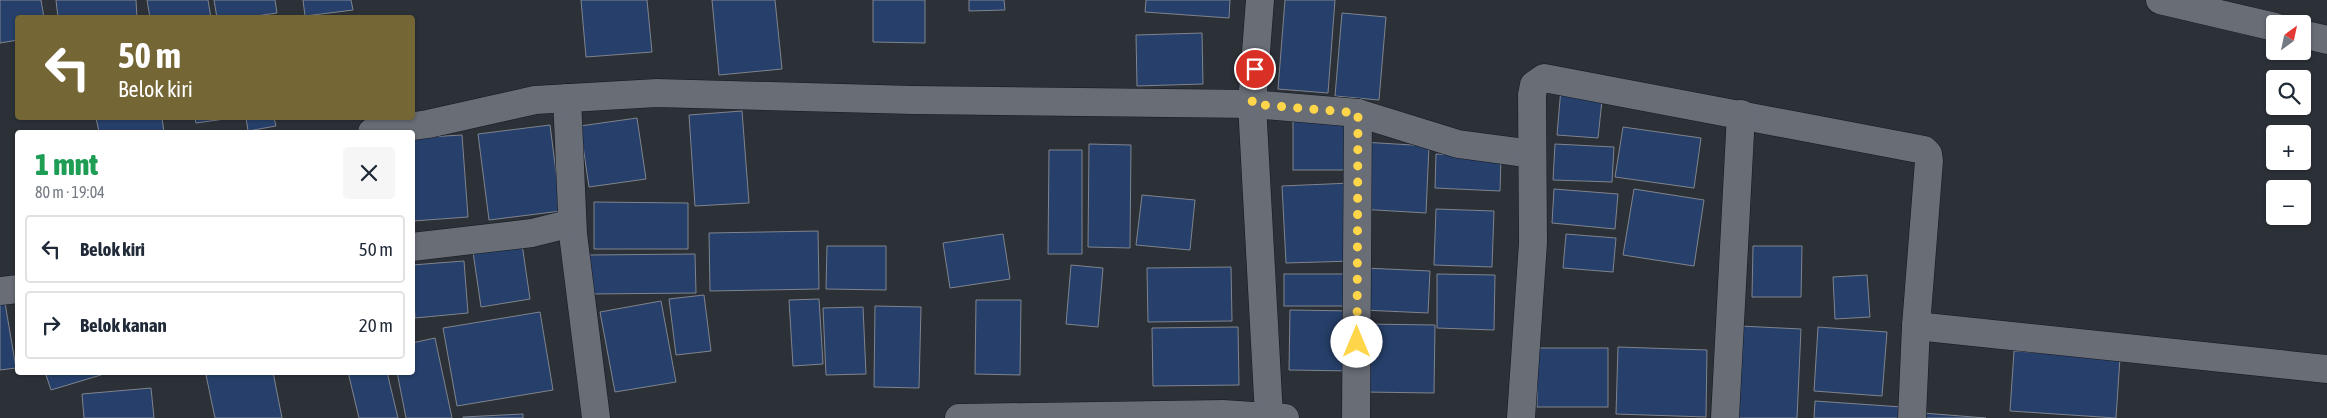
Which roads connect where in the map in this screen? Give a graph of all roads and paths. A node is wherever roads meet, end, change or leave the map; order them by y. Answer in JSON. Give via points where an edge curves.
{"nodes":[{"id":1,"x":1260,"y":0,"type":"edge"},
{"id":2,"x":2160,"y":0,"type":"edge"},
{"id":3,"x":2266,"y":25,"type":"edge"},
{"id":4,"x":2311,"y":36,"type":"edge"},
{"id":5,"x":2327,"y":40,"type":"edge"},
{"id":6,"x":567,"y":98,"type":"junction"},
{"id":7,"x":1252,"y":104,"type":"junction"},
{"id":8,"x":1358,"y":113,"type":"junction"},
{"id":9,"x":1742,"y":114,"type":"junction"},
{"id":10,"x":386,"y":130,"type":"edge"},
{"id":11,"x":1532,"y":154,"type":"junction"},
{"id":12,"x":572,"y":224,"type":"junction"},
{"id":13,"x":415,"y":246,"type":"edge"},
{"id":14,"x":15,"y":290,"type":"edge"},
{"id":15,"x":0,"y":292,"type":"edge"},
{"id":16,"x":1916,"y":326,"type":"junction"},
{"id":17,"x":2327,"y":369,"type":"edge"},
{"id":18,"x":1277,"y":417,"type":"edge"},
{"id":19,"x":596,"y":418,"type":"edge"},
{"id":20,"x":959,"y":418,"type":"edge"},
{"id":21,"x":1356,"y":418,"type":"edge"},
{"id":22,"x":1521,"y":418,"type":"edge"},
{"id":23,"x":1725,"y":418,"type":"edge"},
{"id":24,"x":1912,"y":418,"type":"edge"}],
"edges":[{"from":1,"to":7,"type":"street"},
{"from":2,"to":3,"type":"street"},
{"from":4,"to":5,"type":"street"},
{"from":6,"to":7,"type":"street","via":[[657,93]]},
{"from":6,"to":10,"type":"street","via":[[535,100]]},
{"from":6,"to":12,"type":"street"},
{"from":7,"to":8,"type":"street"},
{"from":7,"to":18,"type":"street"},
{"from":8,"to":11,"type":"street","via":[[1458,144]]},
{"from":8,"to":21,"type":"street"},
{"from":9,"to":11,"type":"street","via":[[1544,78],[1534,85],[1532,95]]},
{"from":9,"to":16,"type":"street","via":[[1917,147],[1928,154]]},
{"from":9,"to":23,"type":"street"},
{"from":11,"to":22,"type":"street","via":[[1533,243]]},
{"from":12,"to":13,"type":"street","via":[[532,233]]},
{"from":12,"to":19,"type":"street"},
{"from":14,"to":15,"type":"street"},
{"from":16,"to":17,"type":"street"},
{"from":16,"to":24,"type":"street"},
{"from":18,"to":20,"type":"street","via":[[1223,414]]}]}
